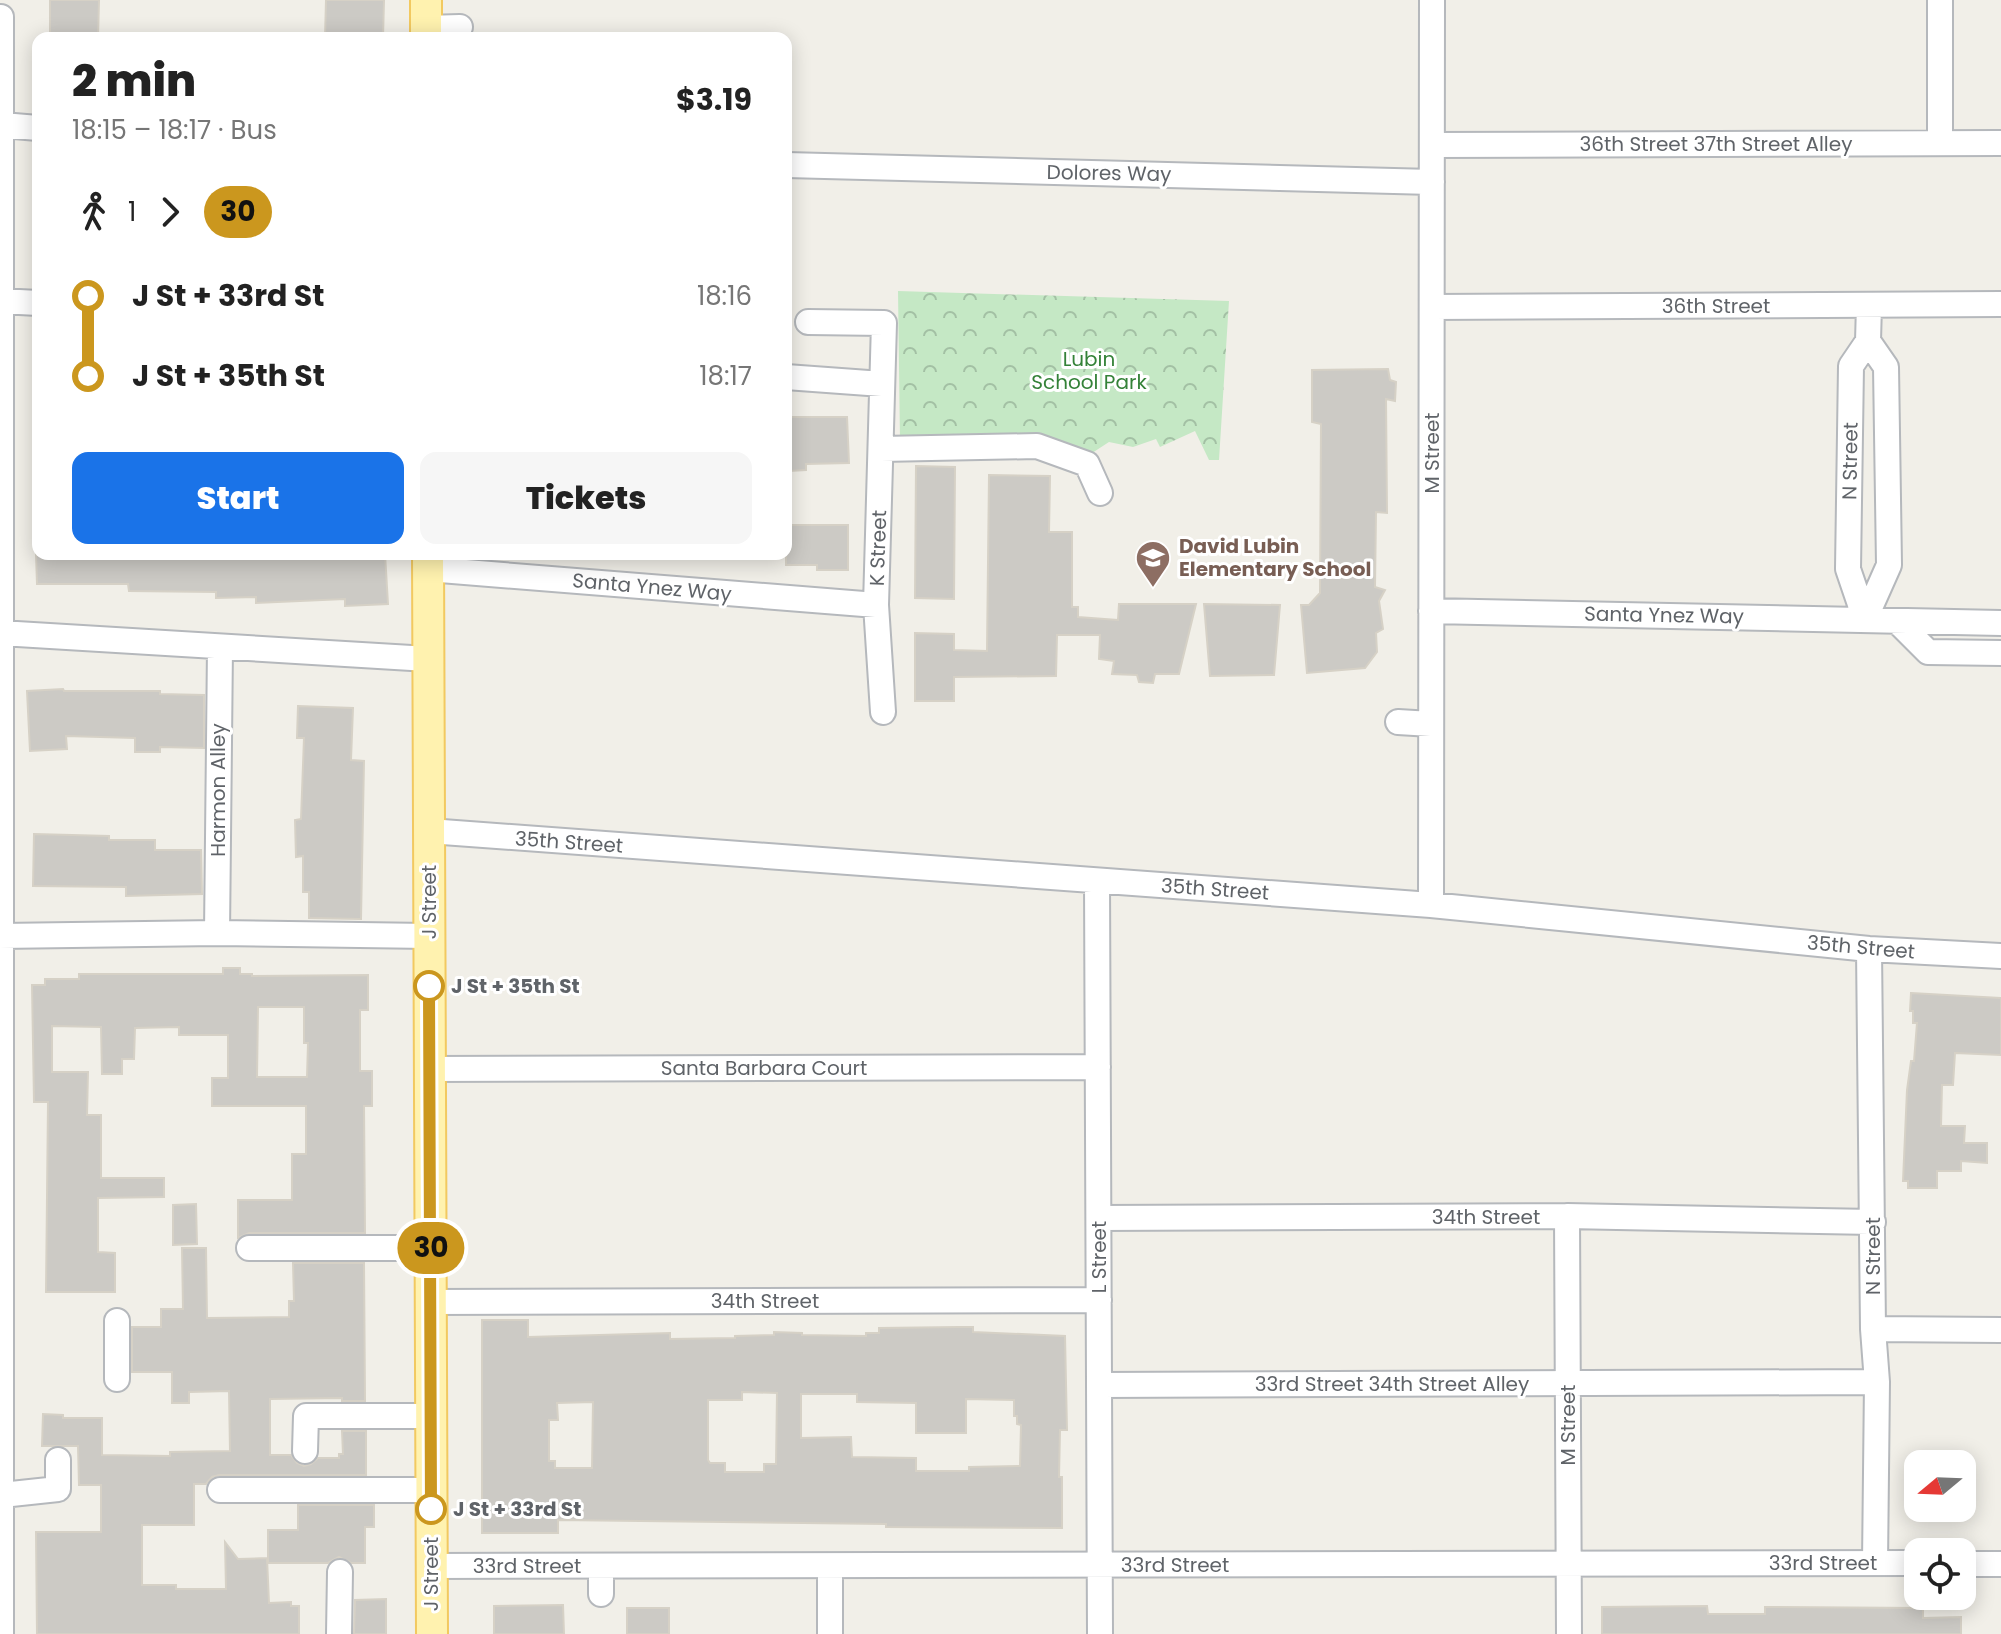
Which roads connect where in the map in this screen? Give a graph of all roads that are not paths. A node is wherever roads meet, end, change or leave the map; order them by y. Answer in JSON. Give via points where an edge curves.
{"nodes":[{"id":1,"x":1432,"y":0,"type":"edge"},
{"id":2,"x":1940,"y":0,"type":"edge"},
{"id":3,"x":1,"y":17,"type":"edge"},
{"id":4,"x":426,"y":22,"type":"edge"},
{"id":5,"x":460,"y":27,"type":"dead end"},
{"id":6,"x":2,"y":125,"type":"edge"},
{"id":7,"x":32,"y":128,"type":"edge"},
{"id":8,"x":1940,"y":143,"type":"junction"},
{"id":9,"x":2001,"y":143,"type":"edge"},
{"id":10,"x":1432,"y":145,"type":"junction"},
{"id":11,"x":792,"y":165,"type":"edge"},
{"id":12,"x":1432,"y":182,"type":"junction"},
{"id":13,"x":1,"y":301,"type":"edge"},
{"id":14,"x":32,"y":303,"type":"edge"},
{"id":15,"x":2001,"y":304,"type":"edge"},
{"id":16,"x":1869,"y":305,"type":"junction"},
{"id":17,"x":1432,"y":307,"type":"junction"},
{"id":18,"x":808,"y":322,"type":"dead end"},
{"id":19,"x":1868,"y":341,"type":"junction"},
{"id":20,"x":792,"y":377,"type":"edge"},
{"id":21,"x":882,"y":384,"type":"junction"},
{"id":22,"x":881,"y":449,"type":"junction"},
{"id":23,"x":1100,"y":493,"type":"dead end"},
{"id":24,"x":428,"y":561,"type":"edge"},
{"id":25,"x":876,"y":605,"type":"junction"},
{"id":26,"x":1431,"y":611,"type":"junction"},
{"id":27,"x":1865,"y":619,"type":"junction"},
{"id":28,"x":1897,"y":621,"type":"junction"},
{"id":29,"x":2001,"y":623,"type":"edge"},
{"id":30,"x":2,"y":633,"type":"edge"},
{"id":31,"x":220,"y":647,"type":"junction"},
{"id":32,"x":2001,"y":653,"type":"edge"},
{"id":33,"x":428,"y":659,"type":"junction"},
{"id":34,"x":883,"y":712,"type":"dead end"},
{"id":35,"x":1398,"y":722,"type":"dead end"},
{"id":36,"x":1431,"y":724,"type":"junction"},
{"id":37,"x":429,"y":831,"type":"junction"},
{"id":38,"x":1097,"y":881,"type":"junction"},
{"id":39,"x":1431,"y":905,"type":"junction"},
{"id":40,"x":217,"y":933,"type":"junction"},
{"id":41,"x":0,"y":936,"type":"edge"},
{"id":42,"x":429,"y":936,"type":"junction"},
{"id":43,"x":1869,"y":949,"type":"junction"},
{"id":44,"x":2001,"y":956,"type":"edge"},
{"id":45,"x":1098,"y":1067,"type":"junction"},
{"id":46,"x":430,"y":1069,"type":"junction"},
{"id":47,"x":1567,"y":1216,"type":"junction"},
{"id":48,"x":1099,"y":1218,"type":"junction"},
{"id":49,"x":1873,"y":1222,"type":"junction"},
{"id":50,"x":249,"y":1248,"type":"dead end"},
{"id":51,"x":431,"y":1248,"type":"junction"},
{"id":52,"x":1099,"y":1300,"type":"junction"},
{"id":53,"x":430,"y":1302,"type":"junction"},
{"id":54,"x":10,"y":1321,"type":"edge"},
{"id":55,"x":117,"y":1321,"type":"dead end"},
{"id":56,"x":1873,"y":1329,"type":"junction"},
{"id":57,"x":2001,"y":1330,"type":"edge"},
{"id":58,"x":0,"y":1352,"type":"edge"},
{"id":59,"x":117,"y":1379,"type":"dead end"},
{"id":60,"x":9,"y":1380,"type":"edge"},
{"id":61,"x":1877,"y":1382,"type":"junction"},
{"id":62,"x":1568,"y":1383,"type":"junction"},
{"id":63,"x":1100,"y":1385,"type":"junction"},
{"id":64,"x":0,"y":1413,"type":"edge"},
{"id":65,"x":431,"y":1416,"type":"junction"},
{"id":66,"x":305,"y":1451,"type":"dead end"},
{"id":67,"x":58,"y":1460,"type":"dead end"},
{"id":68,"x":220,"y":1490,"type":"dead end"},
{"id":69,"x":431,"y":1490,"type":"junction"},
{"id":70,"x":1,"y":1497,"type":"edge"},
{"id":71,"x":1875,"y":1563,"type":"junction"},
{"id":72,"x":1904,"y":1563,"type":"edge"},
{"id":73,"x":1568,"y":1564,"type":"junction"},
{"id":74,"x":1976,"y":1564,"type":"edge"},
{"id":75,"x":2001,"y":1564,"type":"edge"},
{"id":76,"x":431,"y":1566,"type":"junction"},
{"id":77,"x":830,"y":1566,"type":"junction"},
{"id":78,"x":1100,"y":1566,"type":"junction"},
{"id":79,"x":601,"y":1567,"type":"junction"},
{"id":80,"x":340,"y":1572,"type":"dead end"},
{"id":81,"x":601,"y":1594,"type":"dead end"},
{"id":82,"x":1,"y":1634,"type":"edge"},
{"id":83,"x":339,"y":1634,"type":"edge"},
{"id":84,"x":432,"y":1634,"type":"edge"},
{"id":85,"x":830,"y":1634,"type":"edge"},
{"id":86,"x":1100,"y":1634,"type":"edge"},
{"id":87,"x":1569,"y":1634,"type":"edge"}],
"edges":[{"from":1,"to":10,"type":"street","name":"M Street"},
{"from":2,"to":8,"type":"street"},
{"from":3,"to":6,"type":"street"},
{"from":4,"to":5,"type":"street"},
{"from":6,"to":7,"type":"street"},
{"from":6,"to":13,"type":"street"},
{"from":8,"to":9,"type":"street","name":"36th Street 37th Street Alley"},
{"from":8,"to":10,"type":"street","name":"36th Street 37th Street Alley"},
{"from":10,"to":12,"type":"street","name":"M Street"},
{"from":11,"to":12,"type":"street","name":"Dolores Way"},
{"from":12,"to":17,"type":"street","name":"M Street"},
{"from":13,"to":14,"type":"street"},
{"from":13,"to":30,"type":"street"},
{"from":15,"to":16,"type":"street","name":"36th Street"},
{"from":16,"to":17,"type":"street","name":"36th Street"},
{"from":16,"to":19,"type":"street","name":"N Street"},
{"from":17,"to":26,"type":"street","name":"M Street"},
{"from":18,"to":21,"type":"street","name":"K Street","via":[[884,323]]},
{"from":19,"to":27,"type":"street","name":"N Street","via":[[1851,366],[1848,569]]},
{"from":19,"to":27,"type":"street","via":[[1886,367],[1889,565]]},
{"from":20,"to":21,"type":"street"},
{"from":21,"to":22,"type":"street","name":"K Street"},
{"from":22,"to":23,"type":"street","via":[[1037,446],[1087,464]]},
{"from":22,"to":25,"type":"street","name":"K Street"},
{"from":24,"to":25,"type":"street","name":"Santa Ynez Way"},
{"from":24,"to":33,"type":"main road","name":"J Street"},
{"from":25,"to":34,"type":"street","name":"K Street"},
{"from":26,"to":27,"type":"street","name":"Santa Ynez Way"},
{"from":26,"to":36,"type":"street","name":"M Street"},
{"from":27,"to":28,"type":"street","name":"Santa Ynez Way"},
{"from":28,"to":29,"type":"street","name":"Santa Ynez Way"},
{"from":28,"to":32,"type":"street","via":[[1928,652]]},
{"from":30,"to":31,"type":"street"},
{"from":30,"to":41,"type":"street"},
{"from":31,"to":33,"type":"street"},
{"from":31,"to":40,"type":"street","name":"Harmon Alley"},
{"from":33,"to":37,"type":"main road","name":"J Street"},
{"from":35,"to":36,"type":"street"},
{"from":36,"to":39,"type":"street","name":"M Street"},
{"from":37,"to":38,"type":"street","name":"35th Street"},
{"from":37,"to":42,"type":"main road","name":"J Street"},
{"from":38,"to":39,"type":"street","name":"35th Street"},
{"from":38,"to":45,"type":"street","name":"L Street"},
{"from":39,"to":43,"type":"street","name":"35th Street"},
{"from":40,"to":41,"type":"street"},
{"from":40,"to":42,"type":"street"},
{"from":41,"to":54,"type":"street"},
{"from":42,"to":46,"type":"main road","name":"J Street"},
{"from":43,"to":44,"type":"street","name":"35th Street"},
{"from":43,"to":49,"type":"street","name":"N Street"},
{"from":45,"to":46,"type":"street","name":"Santa Barbara Court"},
{"from":45,"to":48,"type":"street","name":"L Street"},
{"from":46,"to":51,"type":"main road","name":"J Street"},
{"from":47,"to":48,"type":"street","name":"34th Street"},
{"from":47,"to":49,"type":"street","name":"34th Street"},
{"from":47,"to":62,"type":"street","name":"M Street"},
{"from":48,"to":52,"type":"street","name":"L Street"},
{"from":49,"to":56,"type":"street","name":"N Street"},
{"from":50,"to":51,"type":"street"},
{"from":51,"to":53,"type":"main road","name":"J Street"},
{"from":52,"to":53,"type":"street","name":"34th Street"},
{"from":52,"to":63,"type":"street","name":"L Street"},
{"from":53,"to":65,"type":"main road","name":"J Street"},
{"from":54,"to":58,"type":"street"},
{"from":55,"to":59,"type":"street"},
{"from":56,"to":57,"type":"street"},
{"from":56,"to":61,"type":"street","name":"N Street"},
{"from":58,"to":60,"type":"street"},
{"from":60,"to":64,"type":"street"},
{"from":61,"to":62,"type":"street","name":"33rd Street 34th Street Alley"},
{"from":61,"to":71,"type":"street","name":"N Street"},
{"from":62,"to":63,"type":"street","name":"33rd Street 34th Street Alley"},
{"from":62,"to":73,"type":"street","name":"M Street"},
{"from":63,"to":78,"type":"street","name":"L Street"},
{"from":64,"to":70,"type":"street"},
{"from":65,"to":66,"type":"street","via":[[306,1416]]},
{"from":65,"to":69,"type":"main road","name":"J Street"},
{"from":67,"to":70,"type":"street","via":[[58,1489]]},
{"from":68,"to":69,"type":"street"},
{"from":69,"to":76,"type":"main road","name":"J Street"},
{"from":70,"to":82,"type":"street"},
{"from":71,"to":72,"type":"street","name":"33rd Street"},
{"from":71,"to":73,"type":"street","name":"33rd Street"},
{"from":73,"to":78,"type":"street","name":"33rd Street"},
{"from":73,"to":87,"type":"street","name":"M Street"},
{"from":74,"to":75,"type":"street"},
{"from":76,"to":79,"type":"street","name":"33rd Street"},
{"from":76,"to":84,"type":"main road","name":"J Street"},
{"from":77,"to":78,"type":"street","name":"33rd Street"},
{"from":77,"to":79,"type":"street","name":"33rd Street"},
{"from":77,"to":85,"type":"street"},
{"from":78,"to":86,"type":"street","name":"L Street"},
{"from":79,"to":81,"type":"street"},
{"from":80,"to":83,"type":"street"}]}
